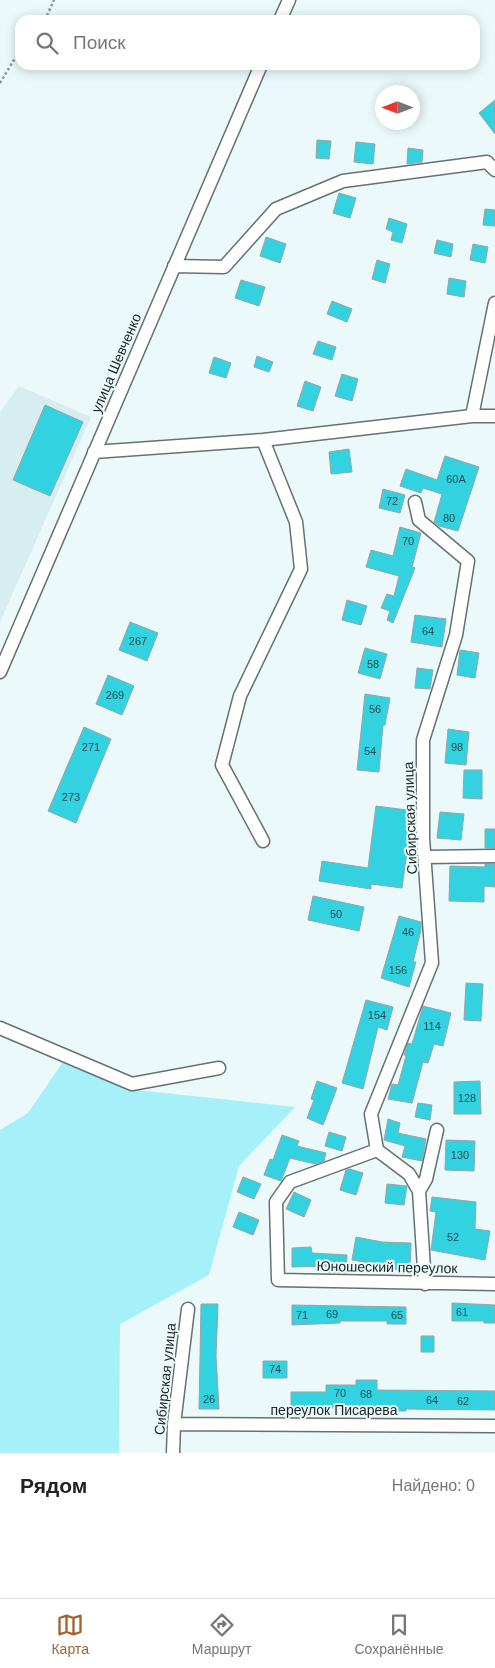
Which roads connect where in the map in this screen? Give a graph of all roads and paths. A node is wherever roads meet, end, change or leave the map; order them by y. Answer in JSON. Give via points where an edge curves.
{"nodes":[{"id":1,"x":54,"y":0,"type":"edge"},
{"id":2,"x":289,"y":0,"type":"edge"},
{"id":3,"x":47,"y":15,"type":"edge"},
{"id":4,"x":282,"y":15,"type":"edge"},
{"id":5,"x":15,"y":58,"type":"edge"},
{"id":6,"x":259,"y":70,"type":"edge"},
{"id":7,"x":0,"y":83,"type":"edge"},
{"id":8,"x":495,"y":170,"type":"edge"},
{"id":9,"x":174,"y":266,"type":"junction"},
{"id":10,"x":495,"y":303,"type":"edge"},
{"id":11,"x":472,"y":416,"type":"junction"},
{"id":12,"x":495,"y":416,"type":"edge"},
{"id":13,"x":263,"y":440,"type":"junction"},
{"id":14,"x":94,"y":452,"type":"junction"},
{"id":15,"x":416,"y":502,"type":"dead end"},
{"id":16,"x":0,"y":672,"type":"edge"},
{"id":17,"x":263,"y":841,"type":"dead end"},
{"id":18,"x":495,"y":856,"type":"edge"},
{"id":19,"x":426,"y":857,"type":"junction"},
{"id":20,"x":0,"y":1028,"type":"edge"},
{"id":21,"x":219,"y":1068,"type":"dead end"},
{"id":22,"x":437,"y":1130,"type":"dead end"},
{"id":23,"x":377,"y":1150,"type":"junction"},
{"id":24,"x":419,"y":1191,"type":"junction"},
{"id":25,"x":425,"y":1284,"type":"junction"},
{"id":26,"x":495,"y":1284,"type":"edge"},
{"id":27,"x":188,"y":1308,"type":"dead end"},
{"id":28,"x":174,"y":1424,"type":"junction"},
{"id":29,"x":495,"y":1426,"type":"edge"},
{"id":30,"x":173,"y":1453,"type":"edge"}],
"edges":[{"from":1,"to":3,"type":"path"},
{"from":2,"to":4,"type":"street"},
{"from":5,"to":7,"type":"path"},
{"from":6,"to":9,"type":"street","name":"улица Шевченко"},
{"from":8,"to":9,"type":"street","via":[[487,162],[343,182],[276,209],[224,267]]},
{"from":9,"to":14,"type":"street","name":"улица Шевченко"},
{"from":10,"to":11,"type":"street"},
{"from":11,"to":12,"type":"street"},
{"from":11,"to":13,"type":"street"},
{"from":13,"to":14,"type":"street"},
{"from":13,"to":17,"type":"street","via":[[296,522],[302,569],[240,696],[222,765]]},
{"from":14,"to":16,"type":"street","name":"улица Шевченко"},
{"from":15,"to":19,"type":"street","name":"Сибирская улица","via":[[419,520],[468,560],[456,635],[423,740],[423,838]]},
{"from":18,"to":19,"type":"street"},
{"from":19,"to":23,"type":"street","name":"Сибирская улица","via":[[432,963],[371,1114]]},
{"from":20,"to":21,"type":"street","via":[[132,1084]]},
{"from":22,"to":24,"type":"street","via":[[426,1179]]},
{"from":23,"to":24,"type":"street","via":[[409,1174]]},
{"from":23,"to":25,"type":"street","name":"Юношеский переулок","via":[[290,1182],[276,1202],[278,1280]]},
{"from":24,"to":25,"type":"street"},
{"from":25,"to":26,"type":"street","name":"Юношеский переулок"},
{"from":27,"to":28,"type":"street","name":"Сибирская улица"},
{"from":28,"to":29,"type":"street","name":"переулок Писарева"},
{"from":28,"to":30,"type":"street","name":"Сибирская улица"}]}
